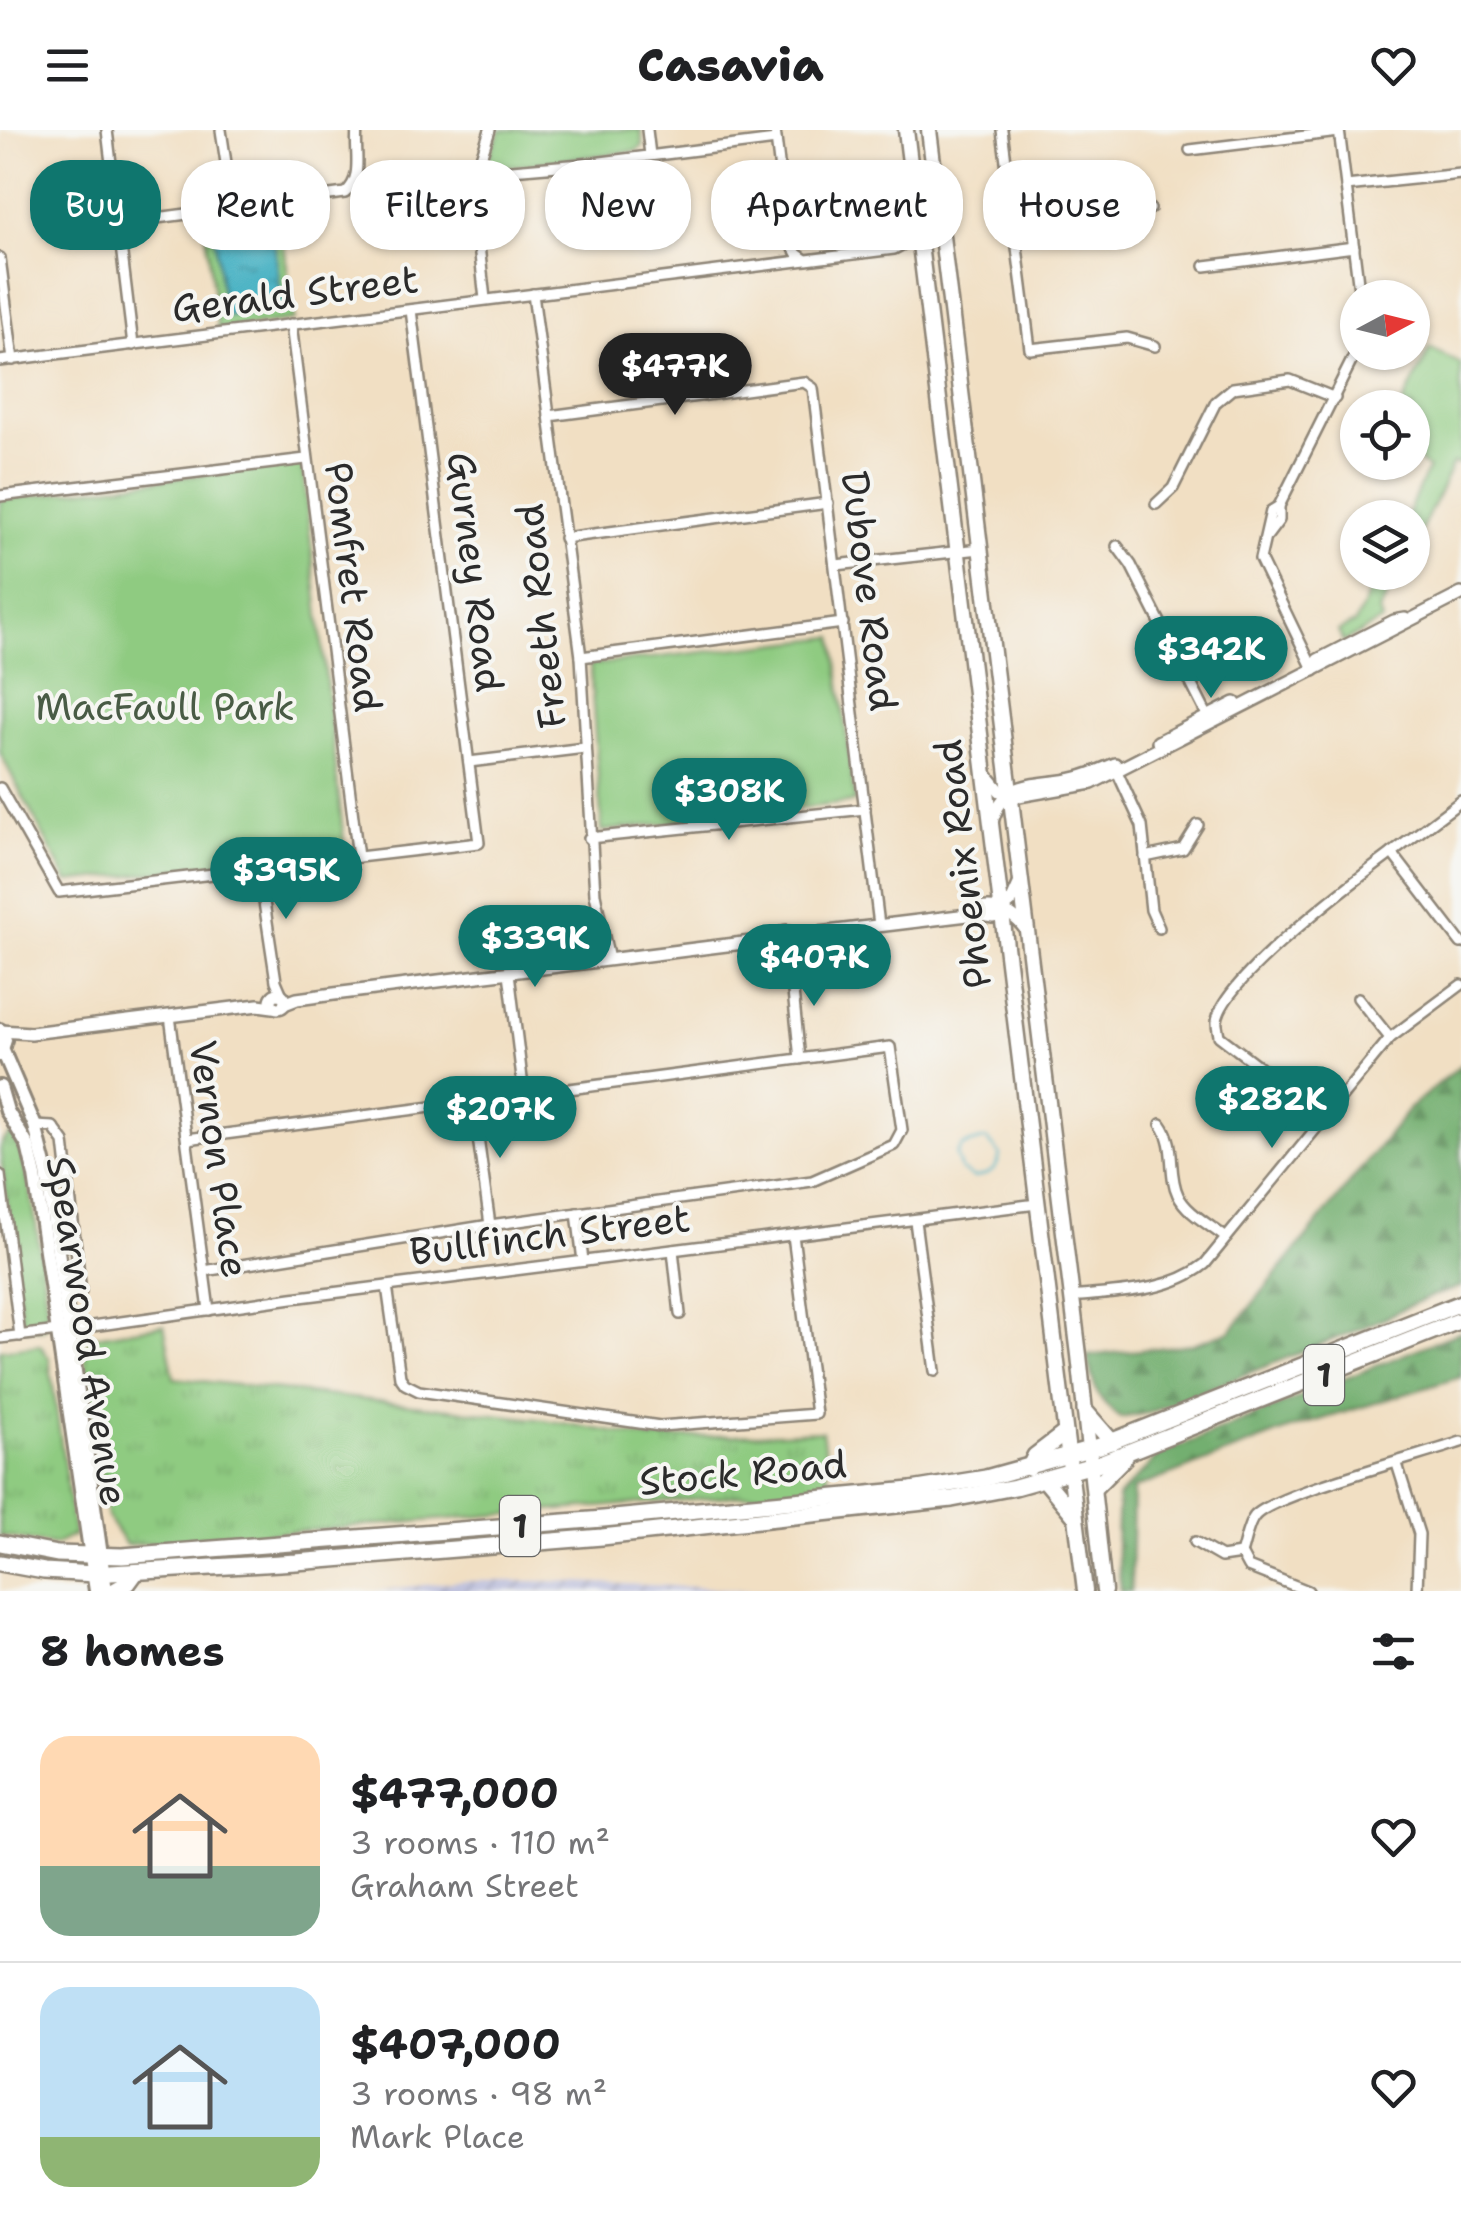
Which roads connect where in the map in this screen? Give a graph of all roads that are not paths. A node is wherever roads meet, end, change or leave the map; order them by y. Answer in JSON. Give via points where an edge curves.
{"nodes":[{"id":1,"x":107,"y":130,"type":"edge"},
{"id":2,"x":222,"y":130,"type":"edge"},
{"id":3,"x":357,"y":130,"type":"edge"},
{"id":4,"x":490,"y":130,"type":"edge"},
{"id":5,"x":646,"y":130,"type":"edge"},
{"id":6,"x":906,"y":130,"type":"edge"},
{"id":7,"x":929,"y":130,"type":"edge"},
{"id":8,"x":1002,"y":130,"type":"edge"},
{"id":9,"x":1339,"y":131,"type":"edge"},
{"id":10,"x":775,"y":135,"type":"edge"},
{"id":11,"x":1190,"y":150,"type":"dead end"},
{"id":12,"x":650,"y":155,"type":"junction"},
{"id":13,"x":111,"y":160,"type":"edge"},
{"id":14,"x":226,"y":160,"type":"edge"},
{"id":15,"x":480,"y":160,"type":"edge"},
{"id":16,"x":778,"y":160,"type":"edge"},
{"id":17,"x":910,"y":160,"type":"edge"},
{"id":18,"x":1006,"y":160,"type":"edge"},
{"id":19,"x":525,"y":168,"type":"edge"},
{"id":20,"x":1461,"y":174,"type":"edge"},
{"id":21,"x":1346,"y":186,"type":"junction"},
{"id":22,"x":330,"y":196,"type":"edge"},
{"id":23,"x":1354,"y":247,"type":"junction"},
{"id":24,"x":122,"y":250,"type":"edge"},
{"id":25,"x":479,"y":250,"type":"edge"},
{"id":26,"x":784,"y":250,"type":"edge"},
{"id":27,"x":794,"y":250,"type":"edge"},
{"id":28,"x":885,"y":250,"type":"edge"},
{"id":29,"x":898,"y":250,"type":"edge"},
{"id":30,"x":920,"y":250,"type":"edge"},
{"id":31,"x":1018,"y":250,"type":"edge"},
{"id":32,"x":0,"y":258,"type":"edge"},
{"id":33,"x":804,"y":259,"type":"junction"},
{"id":34,"x":773,"y":263,"type":"junction"},
{"id":35,"x":922,"y":265,"type":"junction"},
{"id":36,"x":1204,"y":266,"type":"dead end"},
{"id":37,"x":1358,"y":280,"type":"edge"},
{"id":38,"x":533,"y":294,"type":"junction"},
{"id":39,"x":485,"y":300,"type":"junction"},
{"id":40,"x":411,"y":310,"type":"junction"},
{"id":41,"x":292,"y":324,"type":"junction"},
{"id":42,"x":133,"y":344,"type":"junction"},
{"id":43,"x":1155,"y":346,"type":"dead end"},
{"id":44,"x":13,"y":360,"type":"junction"},
{"id":45,"x":0,"y":362,"type":"edge"},
{"id":46,"x":1348,"y":370,"type":"edge"},
{"id":47,"x":1335,"y":398,"type":"junction"},
{"id":48,"x":549,"y":416,"type":"junction"},
{"id":49,"x":306,"y":459,"type":"junction"},
{"id":50,"x":0,"y":496,"type":"edge"},
{"id":51,"x":828,"y":502,"type":"junction"},
{"id":52,"x":1156,"y":504,"type":"dead end"},
{"id":53,"x":564,"y":538,"type":"junction"},
{"id":54,"x":1116,"y":546,"type":"dead end"},
{"id":55,"x":980,"y":548,"type":"junction"},
{"id":56,"x":958,"y":552,"type":"junction"},
{"id":57,"x":836,"y":566,"type":"junction"},
{"id":58,"x":1461,"y":594,"type":"edge"},
{"id":59,"x":844,"y":622,"type":"junction"},
{"id":60,"x":580,"y":657,"type":"junction"},
{"id":61,"x":1312,"y":667,"type":"junction"},
{"id":62,"x":1210,"y":720,"type":"junction"},
{"id":63,"x":585,"y":748,"type":"junction"},
{"id":64,"x":469,"y":762,"type":"junction"},
{"id":65,"x":1115,"y":768,"type":"junction"},
{"id":66,"x":984,"y":773,"type":"junction"},
{"id":67,"x":0,"y":788,"type":"edge"},
{"id":68,"x":1009,"y":795,"type":"junction"},
{"id":69,"x":1461,"y":802,"type":"edge"},
{"id":70,"x":865,"y":809,"type":"junction"},
{"id":71,"x":1198,"y":825,"type":"dead end"},
{"id":72,"x":991,"y":827,"type":"junction"},
{"id":73,"x":589,"y":838,"type":"junction"},
{"id":74,"x":1392,"y":853,"type":"junction"},
{"id":75,"x":358,"y":857,"type":"junction"},
{"id":76,"x":1145,"y":857,"type":"junction"},
{"id":77,"x":259,"y":869,"type":"junction"},
{"id":78,"x":1020,"y":882,"type":"junction"},
{"id":79,"x":1001,"y":912,"type":"junction"},
{"id":80,"x":879,"y":925,"type":"junction"},
{"id":81,"x":1159,"y":928,"type":"dead end"},
{"id":82,"x":1026,"y":930,"type":"junction"},
{"id":83,"x":787,"y":939,"type":"junction"},
{"id":84,"x":1461,"y":942,"type":"edge"},
{"id":85,"x":605,"y":960,"type":"junction"},
{"id":86,"x":508,"y":973,"type":"junction"},
{"id":87,"x":1461,"y":986,"type":"edge"},
{"id":88,"x":1358,"y":998,"type":"dead end"},
{"id":89,"x":278,"y":999,"type":"junction"},
{"id":90,"x":170,"y":1016,"type":"junction"},
{"id":91,"x":1390,"y":1038,"type":"junction"},
{"id":92,"x":2,"y":1042,"type":"edge"},
{"id":93,"x":800,"y":1058,"type":"junction"},
{"id":94,"x":0,"y":1087,"type":"edge"},
{"id":95,"x":524,"y":1095,"type":"junction"},
{"id":96,"x":472,"y":1102,"type":"junction"},
{"id":97,"x":1325,"y":1117,"type":"junction"},
{"id":98,"x":1161,"y":1124,"type":"dead end"},
{"id":99,"x":35,"y":1126,"type":"junction"},
{"id":100,"x":187,"y":1139,"type":"junction"},
{"id":101,"x":0,"y":1176,"type":"edge"},
{"id":102,"x":1037,"y":1204,"type":"junction"},
{"id":103,"x":577,"y":1213,"type":"junction"},
{"id":104,"x":915,"y":1220,"type":"junction"},
{"id":105,"x":490,"y":1225,"type":"junction"},
{"id":106,"x":793,"y":1235,"type":"junction"},
{"id":107,"x":1226,"y":1238,"type":"junction"},
{"id":108,"x":672,"y":1250,"type":"junction"},
{"id":109,"x":583,"y":1261,"type":"junction"},
{"id":110,"x":204,"y":1271,"type":"junction"},
{"id":111,"x":387,"y":1286,"type":"junction"},
{"id":112,"x":81,"y":1292,"type":"dead end"},
{"id":113,"x":1071,"y":1298,"type":"junction"},
{"id":114,"x":1461,"y":1303,"type":"edge"},
{"id":115,"x":209,"y":1310,"type":"junction"},
{"id":116,"x":680,"y":1314,"type":"dead end"},
{"id":117,"x":1461,"y":1320,"type":"edge"},
{"id":118,"x":65,"y":1330,"type":"junction"},
{"id":119,"x":20,"y":1336,"type":"junction"},
{"id":120,"x":0,"y":1338,"type":"edge"},
{"id":121,"x":934,"y":1371,"type":"dead end"},
{"id":122,"x":1085,"y":1411,"type":"junction"},
{"id":123,"x":1064,"y":1434,"type":"junction"},
{"id":124,"x":1112,"y":1442,"type":"junction"},
{"id":125,"x":1461,"y":1442,"type":"edge"},
{"id":126,"x":1127,"y":1454,"type":"junction"},
{"id":127,"x":1090,"y":1458,"type":"junction"},
{"id":128,"x":1397,"y":1464,"type":"junction"},
{"id":129,"x":1068,"y":1465,"type":"junction"},
{"id":130,"x":1029,"y":1468,"type":"junction"},
{"id":131,"x":1045,"y":1480,"type":"junction"},
{"id":132,"x":1094,"y":1487,"type":"junction"},
{"id":133,"x":1074,"y":1516,"type":"junction"},
{"id":134,"x":1194,"y":1542,"type":"dead end"},
{"id":135,"x":0,"y":1544,"type":"edge"},
{"id":136,"x":1241,"y":1554,"type":"junction"},
{"id":137,"x":0,"y":1563,"type":"edge"},
{"id":138,"x":98,"y":1570,"type":"edge"},
{"id":139,"x":136,"y":1572,"type":"junction"},
{"id":140,"x":106,"y":1591,"type":"edge"},
{"id":141,"x":114,"y":1591,"type":"edge"},
{"id":142,"x":1084,"y":1591,"type":"edge"},
{"id":143,"x":1104,"y":1591,"type":"edge"},
{"id":144,"x":1308,"y":1591,"type":"edge"},
{"id":145,"x":1417,"y":1591,"type":"edge"}],
"edges":[{"from":1,"to":13,"type":"street"},
{"from":2,"to":14,"type":"street"},
{"from":3,"to":22,"type":"street","via":[[352,188]]},
{"from":4,"to":15,"type":"street"},
{"from":5,"to":12,"type":"street"},
{"from":6,"to":17,"type":"main road","name":"Phoenix Road"},
{"from":7,"to":55,"type":"main road","name":"Phoenix Road"},
{"from":8,"to":18,"type":"street"},
{"from":9,"to":11,"type":"street"},
{"from":9,"to":21,"type":"street"},
{"from":10,"to":12,"type":"street"},
{"from":10,"to":16,"type":"street"},
{"from":12,"to":19,"type":"street"},
{"from":20,"to":21,"type":"street"},
{"from":21,"to":23,"type":"street"},
{"from":23,"to":36,"type":"street"},
{"from":23,"to":37,"type":"street"},
{"from":24,"to":42,"type":"street"},
{"from":25,"to":39,"type":"street"},
{"from":26,"to":34,"type":"street"},
{"from":27,"to":33,"type":"street"},
{"from":28,"to":33,"type":"street","name":"Gerald Street"},
{"from":29,"to":35,"type":"street"},
{"from":30,"to":35,"type":"main road","name":"Phoenix Road"},
{"from":31,"to":43,"type":"street","via":[[1030,349],[1127,338]]},
{"from":32,"to":44,"type":"street"},
{"from":33,"to":34,"type":"street","name":"Gerald Street"},
{"from":34,"to":38,"type":"street","name":"Gerald Street"},
{"from":35,"to":56,"type":"main road","name":"Phoenix Road"},
{"from":38,"to":39,"type":"street","name":"Gerald Street"},
{"from":38,"to":48,"type":"street","name":"Freeth Road"},
{"from":39,"to":40,"type":"street","name":"Gerald Street"},
{"from":40,"to":41,"type":"street","name":"Gerald Street"},
{"from":40,"to":64,"type":"street","name":"Gurney Road"},
{"from":41,"to":42,"type":"street","name":"Gerald Street"},
{"from":41,"to":49,"type":"street","name":"Pomfret Road"},
{"from":42,"to":44,"type":"street","name":"Gerald Street"},
{"from":44,"to":45,"type":"street","name":"Gerald Street"},
{"from":46,"to":47,"type":"street"},
{"from":47,"to":52,"type":"street","via":[[1290,380],[1233,388],[1216,402],[1173,488]]},
{"from":47,"to":61,"type":"street","via":[[1279,506],[1260,559]]},
{"from":48,"to":51,"type":"street","name":"Dubove Road","via":[[804,382],[813,388]]},
{"from":48,"to":53,"type":"street","name":"Freeth Road"},
{"from":49,"to":50,"type":"street"},
{"from":49,"to":75,"type":"street","name":"Pomfret Road"},
{"from":51,"to":53,"type":"street"},
{"from":51,"to":57,"type":"street","name":"Dubove Road"},
{"from":53,"to":60,"type":"street","name":"Freeth Road"},
{"from":54,"to":62,"type":"street"},
{"from":55,"to":56,"type":"street"},
{"from":55,"to":68,"type":"main road","name":"Phoenix Road"},
{"from":56,"to":57,"type":"street"},
{"from":56,"to":66,"type":"main road","name":"Phoenix Road"},
{"from":57,"to":59,"type":"street","name":"Dubove Road"},
{"from":58,"to":61,"type":"street","via":[[1394,621]]},
{"from":59,"to":60,"type":"street"},
{"from":59,"to":70,"type":"street","name":"Dubove Road"},
{"from":60,"to":63,"type":"street","name":"Freeth Road"},
{"from":61,"to":62,"type":"street"},
{"from":62,"to":65,"type":"street"},
{"from":63,"to":64,"type":"street"},
{"from":63,"to":73,"type":"street","name":"Freeth Road"},
{"from":64,"to":75,"type":"street","name":"Gurney Road","via":[[479,842]]},
{"from":65,"to":68,"type":"street","via":[[1019,787]]},
{"from":65,"to":76,"type":"street","via":[[1142,826]]},
{"from":66,"to":68,"type":"street"},
{"from":66,"to":72,"type":"main road","name":"Phoenix Road"},
{"from":67,"to":77,"type":"street","via":[[60,892]]},
{"from":68,"to":72,"type":"street","via":[[996,806]]},
{"from":68,"to":78,"type":"main road","name":"Phoenix Road"},
{"from":69,"to":74,"type":"street"},
{"from":70,"to":73,"type":"street"},
{"from":70,"to":80,"type":"street","name":"Dubove Road"},
{"from":71,"to":76,"type":"street","via":[[1183,849]]},
{"from":72,"to":79,"type":"main road","name":"Phoenix Road"},
{"from":73,"to":85,"type":"street","name":"Freeth Road"},
{"from":74,"to":84,"type":"street"},
{"from":74,"to":97,"type":"street","via":[[1258,963],[1216,1022],[1219,1036]]},
{"from":75,"to":77,"type":"street"},
{"from":76,"to":81,"type":"street"},
{"from":77,"to":89,"type":"street"},
{"from":78,"to":79,"type":"street"},
{"from":78,"to":82,"type":"main road","name":"Phoenix Road"},
{"from":79,"to":80,"type":"street"},
{"from":79,"to":82,"type":"street"},
{"from":79,"to":102,"type":"main road","name":"Phoenix Road"},
{"from":80,"to":83,"type":"street"},
{"from":82,"to":113,"type":"main road","name":"Phoenix Road"},
{"from":83,"to":85,"type":"street"},
{"from":83,"to":93,"type":"street"},
{"from":85,"to":86,"type":"street"},
{"from":86,"to":89,"type":"street"},
{"from":86,"to":95,"type":"street"},
{"from":87,"to":91,"type":"street"},
{"from":88,"to":91,"type":"street"},
{"from":89,"to":90,"type":"street"},
{"from":90,"to":92,"type":"street"},
{"from":90,"to":100,"type":"street","name":"Vernon Place"},
{"from":91,"to":97,"type":"street"},
{"from":92,"to":99,"type":"main road","name":"Spearwood Avenue"},
{"from":93,"to":95,"type":"street"},
{"from":93,"to":103,"type":"street","via":[[890,1047],[902,1130],[894,1145],[812,1181]]},
{"from":94,"to":118,"type":"main road","name":"Spearwood Avenue","via":[[33,1162]]},
{"from":95,"to":96,"type":"street"},
{"from":96,"to":100,"type":"street"},
{"from":96,"to":105,"type":"street"},
{"from":97,"to":107,"type":"street"},
{"from":98,"to":107,"type":"street","via":[[1170,1136],[1177,1194]]},
{"from":99,"to":112,"type":"street","name":"Spearwood Avenue","via":[[53,1127],[64,1142]]},
{"from":99,"to":118,"type":"main road","name":"Spearwood Avenue","via":[[52,1202]]},
{"from":100,"to":110,"type":"street","name":"Vernon Place"},
{"from":101,"to":119,"type":"street","name":"Spearwood Avenue"},
{"from":102,"to":104,"type":"street","name":"Bullfinch Street"},
{"from":102,"to":123,"type":"main road","name":"Phoenix Road"},
{"from":103,"to":105,"type":"street"},
{"from":103,"to":109,"type":"street"},
{"from":104,"to":106,"type":"street","name":"Bullfinch Street"},
{"from":104,"to":121,"type":"street"},
{"from":105,"to":110,"type":"street"},
{"from":106,"to":108,"type":"street","name":"Bullfinch Street"},
{"from":106,"to":111,"type":"street","via":[[816,1414],[660,1426],[419,1391],[400,1377]]},
{"from":107,"to":113,"type":"street","via":[[1205,1264],[1173,1283]]},
{"from":108,"to":109,"type":"street","name":"Bullfinch Street"},
{"from":108,"to":116,"type":"street"},
{"from":109,"to":111,"type":"street","name":"Bullfinch Street"},
{"from":110,"to":115,"type":"street","name":"Vernon Place"},
{"from":111,"to":115,"type":"street","name":"Bullfinch Street"},
{"from":113,"to":122,"type":"main road","name":"Phoenix Road"},
{"from":114,"to":124,"type":"highway","name":"Stock Road","number":"1"},
{"from":115,"to":118,"type":"street","name":"Bullfinch Street"},
{"from":117,"to":126,"type":"highway","name":"Stock Road","number":"1"},
{"from":118,"to":119,"type":"street","name":"Bullfinch Street"},
{"from":118,"to":138,"type":"main road","name":"Spearwood Avenue"},
{"from":119,"to":120,"type":"street","name":"Bullfinch Street"},
{"from":122,"to":124,"type":"highway"},
{"from":122,"to":127,"type":"main road","name":"Phoenix Road"},
{"from":123,"to":129,"type":"main road","name":"Phoenix Road"},
{"from":123,"to":130,"type":"highway"},
{"from":124,"to":127,"type":"highway","name":"Stock Road","number":"1"},
{"from":125,"to":128,"type":"street"},
{"from":126,"to":127,"type":"highway","name":"Stock Road","number":"1"},
{"from":126,"to":132,"type":"highway"},
{"from":127,"to":129,"type":"highway","name":"Stock Road","number":"1"},
{"from":127,"to":132,"type":"main road","name":"Phoenix Road"},
{"from":128,"to":136,"type":"street","via":[[1266,1506],[1254,1516]]},
{"from":128,"to":145,"type":"street","via":[[1418,1534]]},
{"from":129,"to":130,"type":"highway","name":"Stock Road","number":"1"},
{"from":129,"to":131,"type":"highway","name":"Stock Road","number":"1"},
{"from":129,"to":133,"type":"main road","name":"Phoenix Road"},
{"from":130,"to":138,"type":"highway","name":"Stock Road","number":"1","via":[[911,1490],[320,1543]]},
{"from":131,"to":133,"type":"highway"},
{"from":131,"to":139,"type":"highway","name":"Stock Road","number":"1","via":[[952,1500],[832,1514]]},
{"from":132,"to":143,"type":"main road","name":"Phoenix Road"},
{"from":133,"to":142,"type":"main road","name":"Phoenix Road"},
{"from":134,"to":136,"type":"street","via":[[1220,1557]]},
{"from":135,"to":138,"type":"highway","name":"Stock Road","number":"1"},
{"from":136,"to":144,"type":"street","via":[[1248,1566]]},
{"from":137,"to":138,"type":"highway","name":"Stock Road","number":"1"},
{"from":138,"to":139,"type":"highway","name":"Stock Road","number":"1"},
{"from":138,"to":140,"type":"main road","name":"Spearwood Avenue"},
{"from":139,"to":141,"type":"highway"}]}
